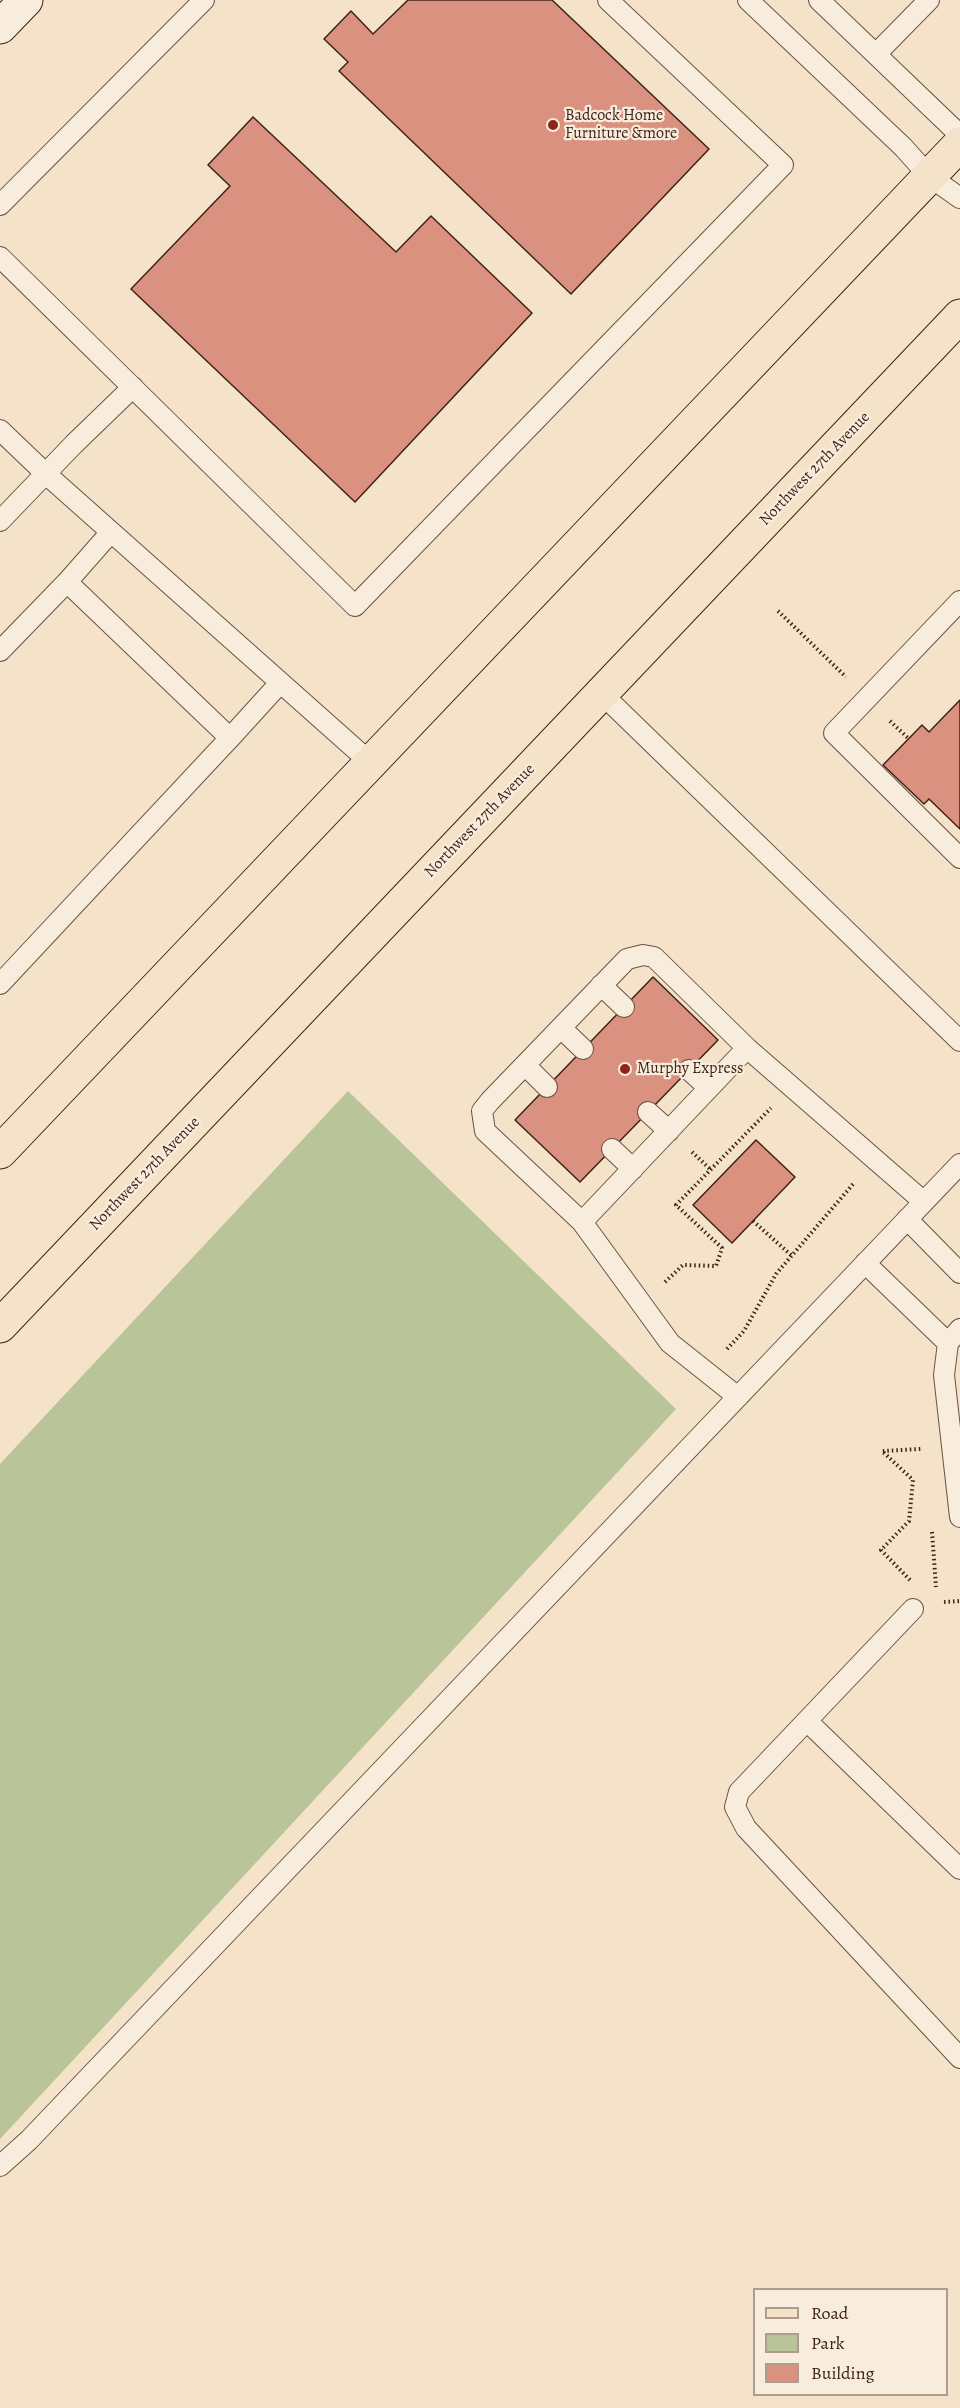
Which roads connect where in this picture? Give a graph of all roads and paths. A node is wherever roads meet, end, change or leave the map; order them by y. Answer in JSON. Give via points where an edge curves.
{"nodes":[{"id":1,"x":26,"y":0,"type":"edge"},
{"id":2,"x":204,"y":0,"type":"edge"},
{"id":3,"x":608,"y":0,"type":"edge"},
{"id":4,"x":748,"y":0,"type":"edge"},
{"id":5,"x":819,"y":0,"type":"edge"},
{"id":6,"x":929,"y":0,"type":"edge"},
{"id":7,"x":0,"y":27,"type":"edge"},
{"id":8,"x":876,"y":54,"type":"junction"},
{"id":9,"x":960,"y":135,"type":"edge"},
{"id":10,"x":960,"y":144,"type":"edge"},
{"id":11,"x":929,"y":176,"type":"junction"},
{"id":12,"x":960,"y":198,"type":"edge"},
{"id":13,"x":0,"y":205,"type":"edge"},
{"id":14,"x":0,"y":257,"type":"edge"},
{"id":15,"x":960,"y":316,"type":"edge"},
{"id":16,"x":133,"y":387,"type":"junction"},
{"id":17,"x":0,"y":430,"type":"edge"},
{"id":18,"x":45,"y":474,"type":"junction"},
{"id":19,"x":0,"y":521,"type":"edge"},
{"id":20,"x":111,"y":532,"type":"junction"},
{"id":21,"x":67,"y":582,"type":"junction"},
{"id":22,"x":960,"y":601,"type":"edge"},
{"id":23,"x":778,"y":611,"type":"dead end"},
{"id":24,"x":0,"y":651,"type":"edge"},
{"id":25,"x":851,"y":682,"type":"dead end"},
{"id":26,"x":280,"y":683,"type":"junction"},
{"id":27,"x":602,"y":694,"type":"junction"},
{"id":28,"x":883,"y":714,"type":"dead end"},
{"id":29,"x":230,"y":738,"type":"junction"},
{"id":30,"x":909,"y":739,"type":"dead end"},
{"id":31,"x":371,"y":763,"type":"junction"},
{"id":32,"x":960,"y":858,"type":"edge"},
{"id":33,"x":0,"y":984,"type":"edge"},
{"id":34,"x":601,"y":985,"type":"junction"},
{"id":35,"x":624,"y":1008,"type":"dead end"},
{"id":36,"x":561,"y":1028,"type":"junction"},
{"id":37,"x":960,"y":1041,"type":"edge"},
{"id":38,"x":747,"y":1048,"type":"junction"},
{"id":39,"x":583,"y":1049,"type":"dead end"},
{"id":40,"x":525,"y":1065,"type":"junction"},
{"id":41,"x":688,"y":1070,"type":"dead end"},
{"id":42,"x":547,"y":1087,"type":"dead end"},
{"id":43,"x":709,"y":1088,"type":"junction"},
{"id":44,"x":774,"y":1106,"type":"dead end"},
{"id":45,"x":648,"y":1112,"type":"dead end"},
{"id":46,"x":669,"y":1131,"type":"junction"},
{"id":47,"x":612,"y":1149,"type":"dead end"},
{"id":48,"x":0,"y":1152,"type":"edge"},
{"id":49,"x":960,"y":1164,"type":"edge"},
{"id":50,"x":633,"y":1169,"type":"junction"},
{"id":51,"x":850,"y":1178,"type":"dead end"},
{"id":52,"x":924,"y":1202,"type":"junction"},
{"id":53,"x":907,"y":1219,"type":"junction"},
{"id":54,"x":753,"y":1221,"type":"dead end"},
{"id":55,"x":582,"y":1222,"type":"junction"},
{"id":56,"x":792,"y":1256,"type":"junction"},
{"id":57,"x":865,"y":1263,"type":"junction"},
{"id":58,"x":960,"y":1273,"type":"edge"},
{"id":59,"x":642,"y":1305,"type":"junction"},
{"id":60,"x":0,"y":1326,"type":"edge"},
{"id":61,"x":954,"y":1336,"type":"edge"},
{"id":62,"x":706,"y":1372,"type":"junction"},
{"id":63,"x":738,"y":1397,"type":"junction"},
{"id":64,"x":927,"y":1449,"type":"dead end"},
{"id":65,"x":960,"y":1517,"type":"edge"},
{"id":66,"x":935,"y":1580,"type":"dead end"},
{"id":67,"x":925,"y":1582,"type":"dead end"},
{"id":68,"x":914,"y":1584,"type":"dead end"},
{"id":69,"x":913,"y":1610,"type":"dead end"},
{"id":70,"x":807,"y":1721,"type":"junction"},
{"id":71,"x":960,"y":1869,"type":"edge"},
{"id":72,"x":960,"y":2058,"type":"edge"},
{"id":73,"x":0,"y":2166,"type":"edge"}],
"edges":[{"from":1,"to":7,"type":"street"},
{"from":2,"to":13,"type":"lane"},
{"from":3,"to":16,"type":"lane","via":[[783,165],[356,606]]},
{"from":4,"to":11,"type":"lane"},
{"from":5,"to":8,"type":"lane"},
{"from":6,"to":8,"type":"lane"},
{"from":8,"to":9,"type":"lane"},
{"from":10,"to":11,"type":"main road"},
{"from":11,"to":12,"type":"lane"},
{"from":11,"to":31,"type":"main road"},
{"from":14,"to":16,"type":"lane"},
{"from":15,"to":27,"type":"main road","name":"Northwest 27th Avenue"},
{"from":16,"to":18,"type":"lane"},
{"from":17,"to":18,"type":"lane"},
{"from":18,"to":19,"type":"lane"},
{"from":18,"to":20,"type":"lane"},
{"from":20,"to":21,"type":"lane"},
{"from":20,"to":26,"type":"lane"},
{"from":21,"to":24,"type":"lane"},
{"from":21,"to":29,"type":"lane"},
{"from":22,"to":32,"type":"lane","via":[[834,732]]},
{"from":23,"to":25,"type":"path"},
{"from":26,"to":29,"type":"lane"},
{"from":26,"to":31,"type":"lane"},
{"from":27,"to":37,"type":"lane"},
{"from":27,"to":60,"type":"main road","name":"Northwest 27th Avenue"},
{"from":28,"to":30,"type":"path"},
{"from":29,"to":33,"type":"lane"},
{"from":31,"to":48,"type":"main road"},
{"from":34,"to":35,"type":"lane"},
{"from":34,"to":36,"type":"lane"},
{"from":34,"to":38,"type":"lane","via":[[627,959],[654,957]]},
{"from":36,"to":39,"type":"lane"},
{"from":36,"to":40,"type":"lane"},
{"from":38,"to":43,"type":"lane"},
{"from":38,"to":52,"type":"lane"},
{"from":40,"to":42,"type":"lane"},
{"from":40,"to":55,"type":"lane","via":[[482,1111],[485,1131]]},
{"from":41,"to":43,"type":"lane"},
{"from":43,"to":46,"type":"lane"},
{"from":44,"to":59,"type":"path","via":[[676,1205],[722,1248],[716,1266],[683,1265]]},
{"from":45,"to":46,"type":"lane"},
{"from":46,"to":50,"type":"lane"},
{"from":47,"to":50,"type":"lane"},
{"from":49,"to":52,"type":"lane"},
{"from":50,"to":55,"type":"lane"},
{"from":51,"to":56,"type":"path","via":[[855,1184]]},
{"from":52,"to":53,"type":"lane"},
{"from":53,"to":57,"type":"lane"},
{"from":53,"to":58,"type":"lane"},
{"from":54,"to":56,"type":"path"},
{"from":55,"to":59,"type":"lane"},
{"from":56,"to":62,"type":"path","via":[[776,1274],[744,1331]]},
{"from":57,"to":61,"type":"lane"},
{"from":57,"to":63,"type":"lane"},
{"from":59,"to":62,"type":"lane","via":[[670,1343]]},
{"from":61,"to":65,"type":"lane","via":[[944,1375]]},
{"from":62,"to":63,"type":"lane"},
{"from":63,"to":73,"type":"lane"},
{"from":64,"to":68,"type":"path","via":[[882,1451],[913,1480],[909,1521],[880,1550]]},
{"from":66,"to":67,"type":"path"},
{"from":69,"to":70,"type":"lane"},
{"from":70,"to":71,"type":"lane"},
{"from":70,"to":72,"type":"lane","via":[[739,1792],[735,1807],[746,1828]]}]}
